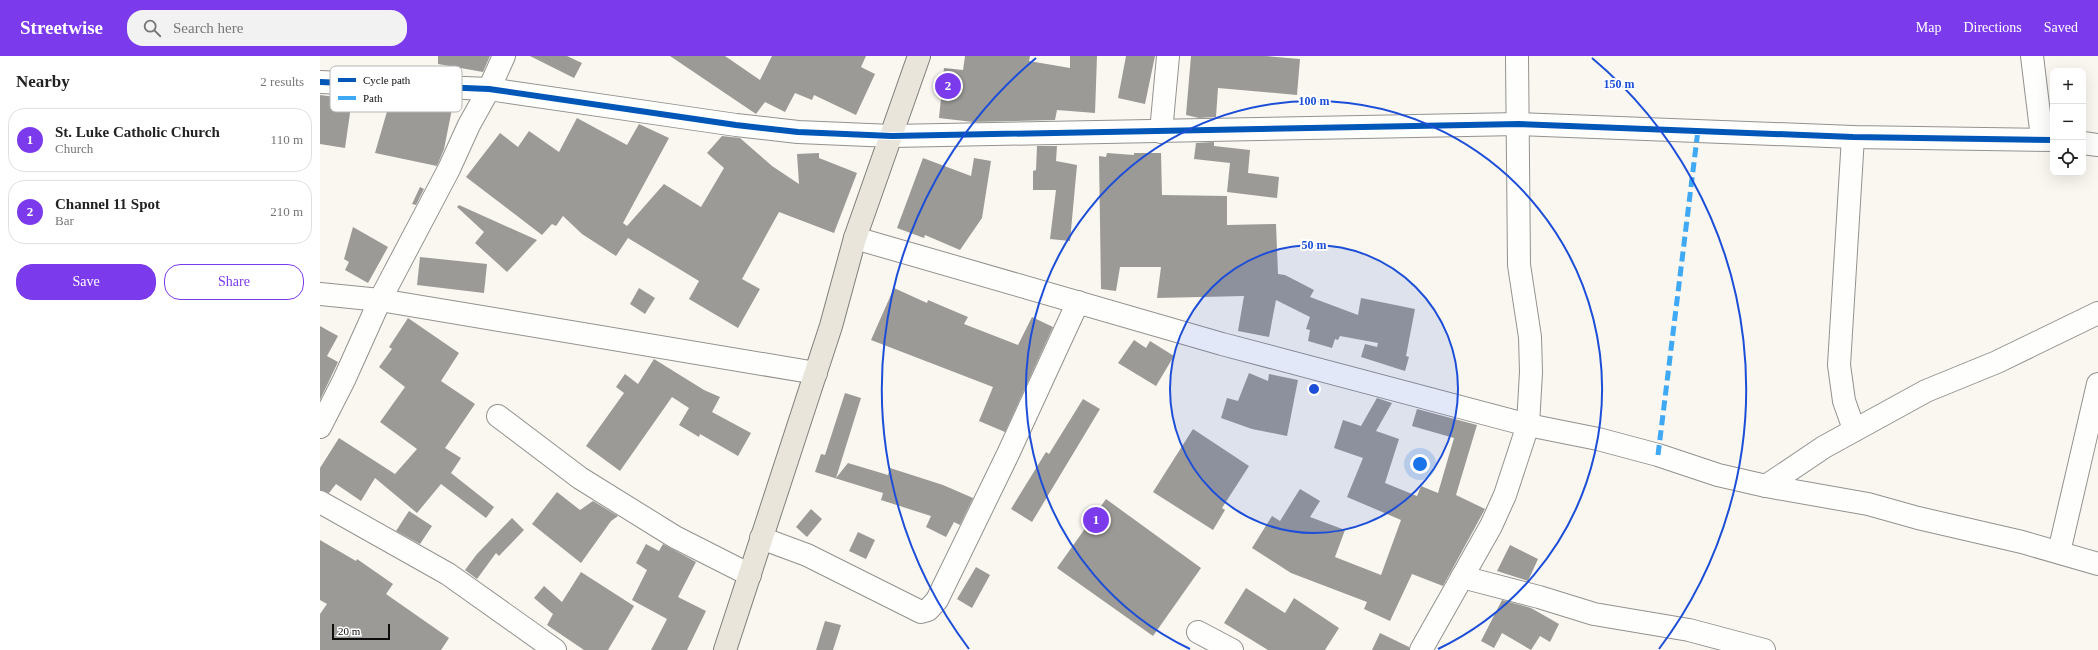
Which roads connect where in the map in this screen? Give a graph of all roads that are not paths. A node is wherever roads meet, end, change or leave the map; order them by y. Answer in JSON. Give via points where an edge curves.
{"nodes":[{"id":1,"x":504,"y":56,"type":"edge"},
{"id":2,"x":919,"y":56,"type":"edge"},
{"id":3,"x":1168,"y":56,"type":"edge"},
{"id":4,"x":1517,"y":56,"type":"edge"},
{"id":5,"x":2032,"y":56,"type":"edge"},
{"id":6,"x":320,"y":82,"type":"edge"},
{"id":7,"x":330,"y":82,"type":"edge"},
{"id":8,"x":462,"y":88,"type":"edge"},
{"id":9,"x":489,"y":89,"type":"junction"},
{"id":10,"x":1519,"y":124,"type":"junction"},
{"id":11,"x":1161,"y":132,"type":"junction"},
{"id":12,"x":892,"y":136,"type":"junction"},
{"id":13,"x":1854,"y":137,"type":"junction"},
{"id":14,"x":2048,"y":139,"type":"edge"},
{"id":15,"x":2086,"y":143,"type":"edge"},
{"id":16,"x":2098,"y":145,"type":"edge"},
{"id":17,"x":855,"y":238,"type":"junction"},
{"id":18,"x":320,"y":294,"type":"edge"},
{"id":19,"x":380,"y":300,"type":"junction"},
{"id":20,"x":1078,"y":302,"type":"junction"},
{"id":21,"x":2098,"y":313,"type":"edge"},
{"id":22,"x":816,"y":373,"type":"junction"},
{"id":23,"x":2098,"y":384,"type":"edge"},
{"id":24,"x":498,"y":416,"type":"dead end"},
{"id":25,"x":1528,"y":424,"type":"junction"},
{"id":26,"x":320,"y":427,"type":"edge"},
{"id":27,"x":1854,"y":429,"type":"junction"},
{"id":28,"x":1766,"y":486,"type":"junction"},
{"id":29,"x":320,"y":502,"type":"edge"},
{"id":30,"x":761,"y":538,"type":"junction"},
{"id":31,"x":2059,"y":552,"type":"junction"},
{"id":32,"x":2098,"y":564,"type":"edge"},
{"id":33,"x":750,"y":575,"type":"junction"},
{"id":34,"x":1462,"y":577,"type":"junction"},
{"id":35,"x":1198,"y":632,"type":"dead end"},
{"id":36,"x":555,"y":650,"type":"edge"},
{"id":37,"x":725,"y":650,"type":"edge"},
{"id":38,"x":1232,"y":650,"type":"edge"},
{"id":39,"x":1422,"y":650,"type":"edge"},
{"id":40,"x":1764,"y":650,"type":"edge"}],
"edges":[{"from":1,"to":9,"type":"street"},
{"from":2,"to":12,"type":"main road"},
{"from":3,"to":11,"type":"street"},
{"from":4,"to":10,"type":"street"},
{"from":5,"to":14,"type":"street"},
{"from":6,"to":7,"type":"street"},
{"from":8,"to":9,"type":"street"},
{"from":9,"to":12,"type":"street","via":[[736,125],[798,132]]},
{"from":9,"to":19,"type":"street","via":[[429,210]]},
{"from":10,"to":11,"type":"street"},
{"from":10,"to":13,"type":"street"},
{"from":10,"to":25,"type":"street","via":[[1519,265],[1530,337]]},
{"from":11,"to":12,"type":"street"},
{"from":12,"to":17,"type":"main road"},
{"from":13,"to":14,"type":"street"},
{"from":13,"to":27,"type":"street","via":[[1839,365],[1844,401]]},
{"from":15,"to":16,"type":"street"},
{"from":17,"to":20,"type":"street"},
{"from":17,"to":22,"type":"main road"},
{"from":18,"to":19,"type":"street"},
{"from":19,"to":22,"type":"street"},
{"from":19,"to":26,"type":"street"},
{"from":20,"to":25,"type":"street","via":[[1222,344]]},
{"from":20,"to":30,"type":"street","via":[[937,600],[928,610],[921,612],[807,555]]},
{"from":21,"to":27,"type":"street","via":[[1997,362],[1926,390]]},
{"from":22,"to":30,"type":"main road"},
{"from":23,"to":31,"type":"street"},
{"from":24,"to":33,"type":"street","via":[[580,478],[624,506],[675,538]]},
{"from":25,"to":28,"type":"street","via":[[1598,439],[1718,475]]},
{"from":25,"to":34,"type":"street","via":[[1505,495]]},
{"from":27,"to":28,"type":"street"},
{"from":28,"to":31,"type":"street","via":[[1868,504]]},
{"from":29,"to":36,"type":"street","via":[[448,574]]},
{"from":30,"to":33,"type":"main road"},
{"from":31,"to":32,"type":"street"},
{"from":33,"to":37,"type":"main road"},
{"from":34,"to":39,"type":"street"},
{"from":34,"to":40,"type":"street","via":[[1594,614],[1688,630]]},
{"from":35,"to":38,"type":"street"}]}
